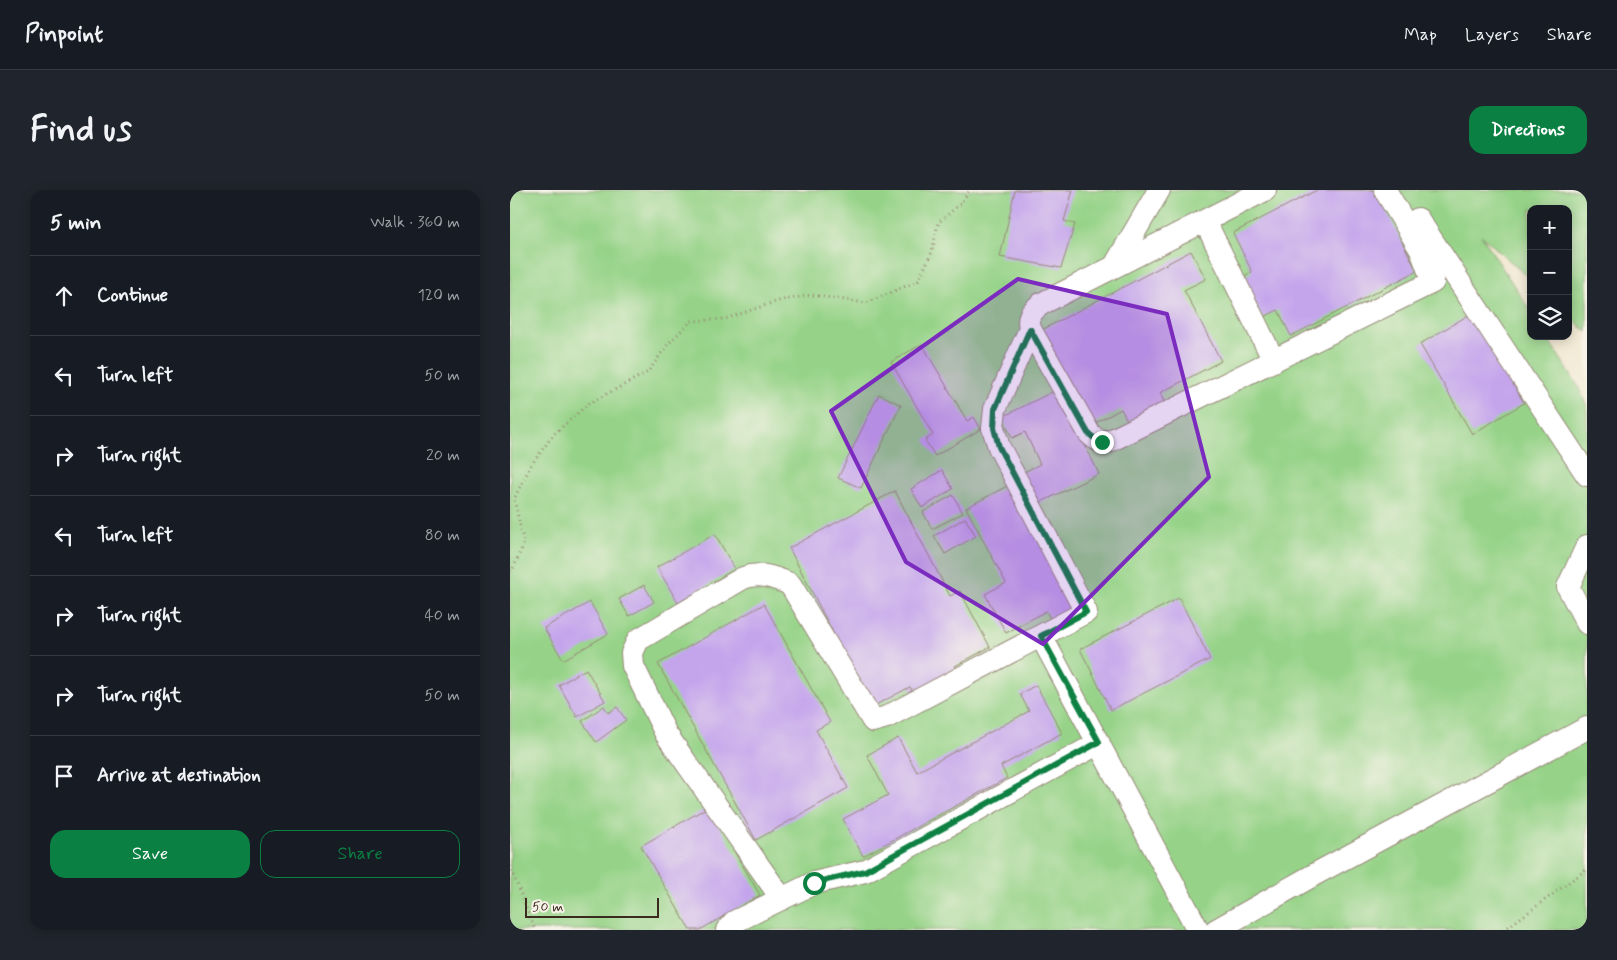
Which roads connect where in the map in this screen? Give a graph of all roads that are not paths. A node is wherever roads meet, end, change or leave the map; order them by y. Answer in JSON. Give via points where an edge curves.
{"nodes":[{"id":1,"x":1159,"y":190,"type":"edge"},
{"id":2,"x":1265,"y":190,"type":"edge"},
{"id":3,"x":1385,"y":190,"type":"edge"},
{"id":4,"x":1397,"y":190,"type":"edge"},
{"id":5,"x":1204,"y":221,"type":"junction"},
{"id":6,"x":1114,"y":267,"type":"junction"},
{"id":7,"x":1030,"y":329,"type":"junction"},
{"id":8,"x":1274,"y":360,"type":"junction"},
{"id":9,"x":1587,"y":475,"type":"edge"},
{"id":10,"x":1587,"y":546,"type":"edge"},
{"id":11,"x":1587,"y":623,"type":"edge"},
{"id":12,"x":1041,"y":636,"type":"junction"},
{"id":13,"x":1587,"y":728,"type":"edge"},
{"id":14,"x":1099,"y":742,"type":"junction"},
{"id":15,"x":782,"y":899,"type":"junction"},
{"id":16,"x":727,"y":930,"type":"edge"},
{"id":17,"x":1198,"y":930,"type":"edge"},
{"id":18,"x":1216,"y":930,"type":"edge"}],
"edges":[{"from":1,"to":6,"type":"lane"},
{"from":2,"to":5,"type":"lane"},
{"from":3,"to":8,"type":"lane","via":[[1421,250],[1433,282]]},
{"from":4,"to":9,"type":"lane"},
{"from":5,"to":6,"type":"lane"},
{"from":5,"to":8,"type":"lane"},
{"from":6,"to":7,"type":"lane","via":[[1041,304],[1028,320]]},
{"from":7,"to":8,"type":"lane","via":[[1088,433],[1102,442],[1110,441]]},
{"from":7,"to":12,"type":"lane","via":[[995,409],[995,437],[1086,612]]},
{"from":10,"to":11,"type":"lane","via":[[1568,587]]},
{"from":12,"to":14,"type":"lane"},
{"from":12,"to":15,"type":"lane","via":[[887,717],[873,721],[790,584],[774,577],[753,575],[743,578],[638,640],[632,653],[633,666],[666,734]]},
{"from":13,"to":18,"type":"lane"},
{"from":14,"to":15,"type":"lane","via":[[865,871],[814,883]]},
{"from":14,"to":17,"type":"lane"},
{"from":15,"to":16,"type":"lane","via":[[734,922]]}]}
